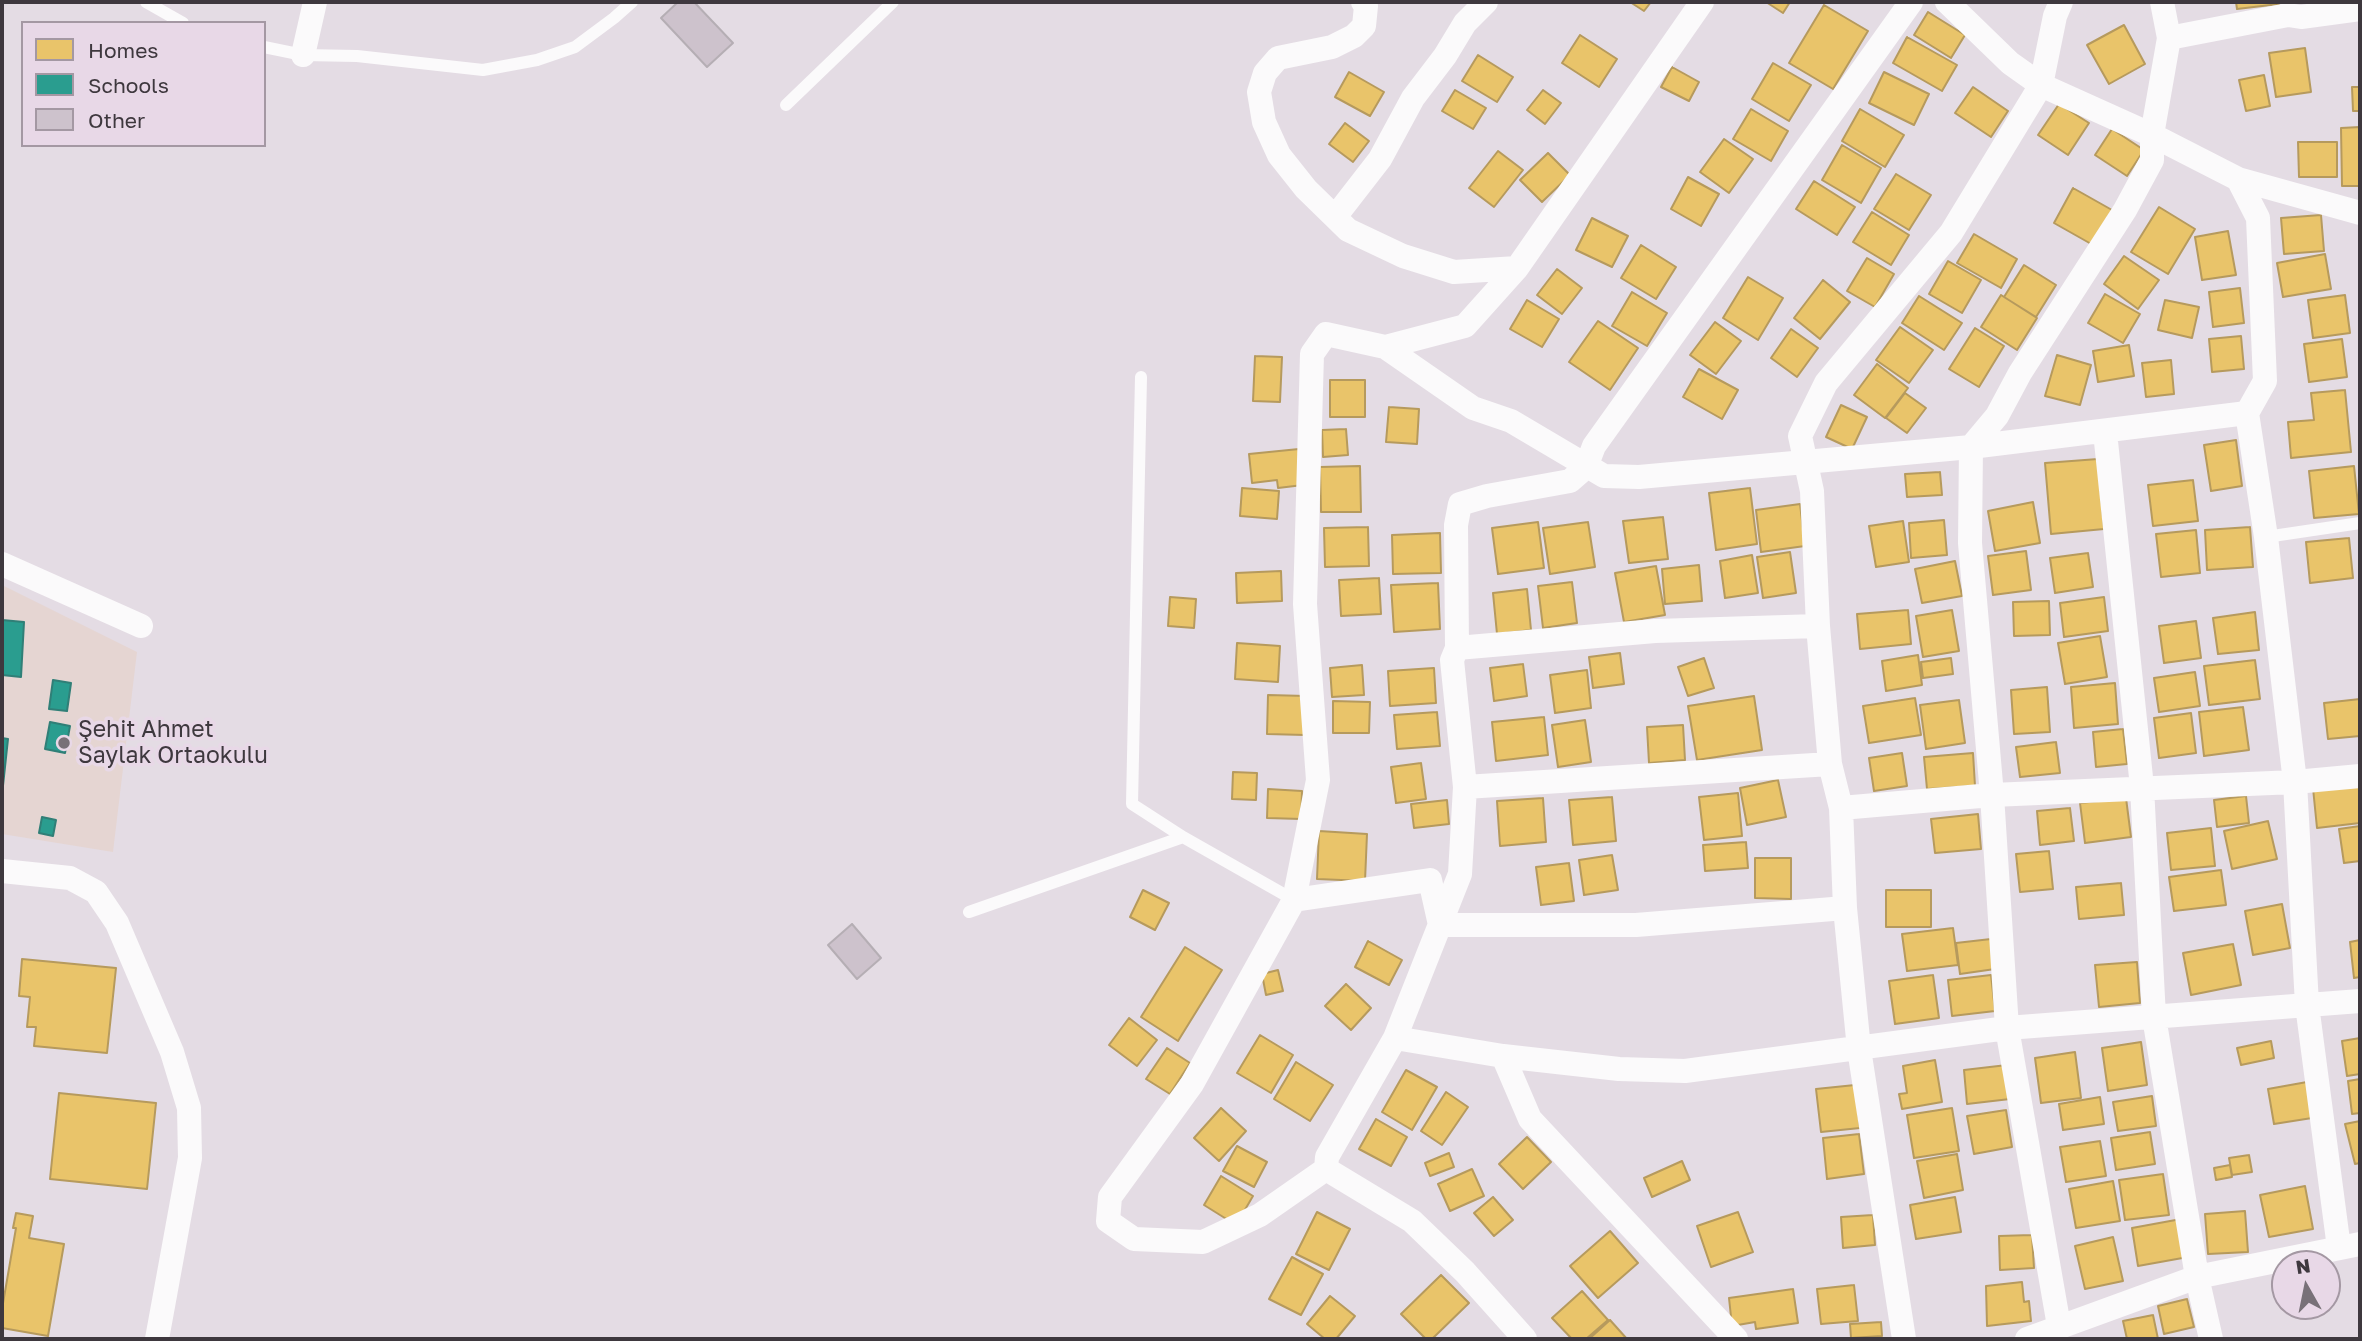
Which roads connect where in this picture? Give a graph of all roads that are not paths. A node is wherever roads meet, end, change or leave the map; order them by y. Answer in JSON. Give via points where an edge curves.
{"nodes":[{"id":1,"x":146,"y":2,"type":"edge"},
{"id":2,"x":315,"y":2,"type":"edge"},
{"id":3,"x":632,"y":2,"type":"edge"},
{"id":4,"x":893,"y":2,"type":"edge"},
{"id":5,"x":1363,"y":2,"type":"edge"},
{"id":6,"x":1486,"y":2,"type":"edge"},
{"id":7,"x":1702,"y":2,"type":"edge"},
{"id":8,"x":1910,"y":2,"type":"edge"},
{"id":9,"x":1947,"y":2,"type":"edge"},
{"id":10,"x":2061,"y":2,"type":"edge"},
{"id":11,"x":2162,"y":2,"type":"edge"},
{"id":12,"x":2287,"y":8,"type":"edge"},
{"id":13,"x":2360,"y":9,"type":"edge"},
{"id":14,"x":179,"y":21,"type":"edge"},
{"id":15,"x":2169,"y":38,"type":"junction"},
{"id":16,"x":266,"y":47,"type":"edge"},
{"id":17,"x":303,"y":55,"type":"junction"},
{"id":18,"x":2041,"y":85,"type":"junction"},
{"id":19,"x":786,"y":105,"type":"dead end"},
{"id":20,"x":2152,"y":135,"type":"junction"},
{"id":21,"x":2238,"y":179,"type":"junction"},
{"id":22,"x":2360,"y":213,"type":"edge"},
{"id":23,"x":1335,"y":217,"type":"junction"},
{"id":24,"x":1517,"y":268,"type":"junction"},
{"id":25,"x":1385,"y":346,"type":"junction"},
{"id":26,"x":1141,"y":377,"type":"dead end"},
{"id":27,"x":2247,"y":414,"type":"junction"},
{"id":28,"x":2105,"y":432,"type":"junction"},
{"id":29,"x":1971,"y":447,"type":"junction"},
{"id":30,"x":1806,"y":461,"type":"junction"},
{"id":31,"x":1586,"y":467,"type":"junction"},
{"id":32,"x":2360,"y":523,"type":"edge"},
{"id":33,"x":2266,"y":537,"type":"junction"},
{"id":34,"x":2,"y":564,"type":"edge"},
{"id":35,"x":141,"y":626,"type":"dead end"},
{"id":36,"x":1818,"y":626,"type":"junction"},
{"id":37,"x":1457,"y":648,"type":"junction"},
{"id":38,"x":1830,"y":764,"type":"junction"},
{"id":39,"x":2360,"y":776,"type":"edge"},
{"id":40,"x":2295,"y":782,"type":"junction"},
{"id":41,"x":1465,"y":787,"type":"junction"},
{"id":42,"x":2142,"y":787,"type":"junction"},
{"id":43,"x":1992,"y":795,"type":"junction"},
{"id":44,"x":1841,"y":808,"type":"junction"},
{"id":45,"x":1183,"y":837,"type":"junction"},
{"id":46,"x":2,"y":872,"type":"edge"},
{"id":47,"x":1294,"y":900,"type":"junction"},
{"id":48,"x":1845,"y":908,"type":"junction"},
{"id":49,"x":969,"y":912,"type":"dead end"},
{"id":50,"x":1440,"y":925,"type":"junction"},
{"id":51,"x":2360,"y":1001,"type":"edge"},
{"id":52,"x":2307,"y":1005,"type":"junction"},
{"id":53,"x":2154,"y":1017,"type":"junction"},
{"id":54,"x":2007,"y":1028,"type":"junction"},
{"id":55,"x":1395,"y":1038,"type":"junction"},
{"id":56,"x":1859,"y":1049,"type":"junction"},
{"id":57,"x":1503,"y":1056,"type":"junction"},
{"id":58,"x":1326,"y":1169,"type":"junction"},
{"id":59,"x":2350,"y":1246,"type":"edge"},
{"id":60,"x":2197,"y":1277,"type":"junction"},
{"id":61,"x":2059,"y":1326,"type":"junction"},
{"id":62,"x":157,"y":1339,"type":"edge"},
{"id":63,"x":1525,"y":1339,"type":"edge"},
{"id":64,"x":1736,"y":1339,"type":"edge"},
{"id":65,"x":1904,"y":1339,"type":"edge"},
{"id":66,"x":2027,"y":1339,"type":"edge"},
{"id":67,"x":2211,"y":1339,"type":"edge"}],
"edges":[{"from":1,"to":14,"type":"lane"},
{"from":2,"to":17,"type":"street"},
{"from":3,"to":17,"type":"lane","via":[[575,47],[483,70]]},
{"from":4,"to":19,"type":"lane"},
{"from":5,"to":23,"type":"street","via":[[1364,26],[1354,36],[1332,47],[1278,58],[1265,73],[1259,92],[1264,122],[1279,155]]},
{"from":6,"to":23,"type":"street","via":[[1465,23],[1413,98],[1380,159]]},
{"from":7,"to":24,"type":"street"},
{"from":8,"to":31,"type":"street","via":[[1594,446]]},
{"from":9,"to":18,"type":"street","via":[[2010,63]]},
{"from":10,"to":18,"type":"street"},
{"from":11,"to":15,"type":"street"},
{"from":12,"to":13,"type":"street","via":[[2301,17]]},
{"from":12,"to":15,"type":"street"},
{"from":15,"to":20,"type":"street"},
{"from":16,"to":17,"type":"lane"},
{"from":18,"to":20,"type":"street"},
{"from":18,"to":30,"type":"street","via":[[1951,233],[1826,383],[1800,436]]},
{"from":20,"to":21,"type":"street"},
{"from":20,"to":29,"type":"street","via":[[2152,160],[2125,210],[1997,416]]},
{"from":21,"to":22,"type":"street"},
{"from":21,"to":27,"type":"street","via":[[2258,218],[2265,381]]},
{"from":23,"to":24,"type":"street","via":[[1348,230],[1403,256],[1454,272]]},
{"from":24,"to":25,"type":"street","via":[[1465,326]]},
{"from":25,"to":31,"type":"street","via":[[1473,408],[1511,421]]},
{"from":25,"to":47,"type":"street","via":[[1326,334],[1312,354],[1306,604],[1318,780]]},
{"from":26,"to":45,"type":"lane","via":[[1132,804]]},
{"from":27,"to":28,"type":"street"},
{"from":27,"to":33,"type":"street"},
{"from":28,"to":29,"type":"street"},
{"from":28,"to":42,"type":"street"},
{"from":29,"to":30,"type":"street"},
{"from":29,"to":43,"type":"street","via":[[1970,543]]},
{"from":30,"to":31,"type":"street","via":[[1639,477],[1604,476]]},
{"from":30,"to":36,"type":"street","via":[[1812,491]]},
{"from":31,"to":37,"type":"street","via":[[1570,481],[1460,504],[1456,526]]},
{"from":32,"to":33,"type":"lane"},
{"from":33,"to":40,"type":"street"},
{"from":34,"to":35,"type":"street"},
{"from":36,"to":37,"type":"street","via":[[1655,631]]},
{"from":36,"to":38,"type":"street"},
{"from":37,"to":41,"type":"street","via":[[1452,660]]},
{"from":38,"to":41,"type":"street"},
{"from":38,"to":44,"type":"street"},
{"from":39,"to":40,"type":"street"},
{"from":40,"to":42,"type":"street"},
{"from":40,"to":52,"type":"street"},
{"from":41,"to":50,"type":"street","via":[[1460,874]]},
{"from":42,"to":43,"type":"street"},
{"from":42,"to":53,"type":"street"},
{"from":43,"to":44,"type":"street"},
{"from":43,"to":54,"type":"street"},
{"from":44,"to":48,"type":"street"},
{"from":45,"to":47,"type":"lane"},
{"from":45,"to":49,"type":"lane"},
{"from":46,"to":62,"type":"street","via":[[70,878],[96,892],[117,923],[172,1052],[188,1108],[190,1158]]},
{"from":47,"to":50,"type":"street","via":[[1430,880]]},
{"from":47,"to":58,"type":"street","via":[[1192,1084],[1110,1196],[1108,1221],[1134,1238],[1203,1242],[1261,1215]]},
{"from":48,"to":50,"type":"street","via":[[1636,925]]},
{"from":48,"to":56,"type":"street"},
{"from":50,"to":55,"type":"street"},
{"from":51,"to":52,"type":"street"},
{"from":52,"to":53,"type":"street"},
{"from":52,"to":59,"type":"street"},
{"from":53,"to":54,"type":"street"},
{"from":53,"to":60,"type":"street"},
{"from":54,"to":56,"type":"street"},
{"from":54,"to":61,"type":"street"},
{"from":55,"to":57,"type":"street"},
{"from":55,"to":58,"type":"street","via":[[1328,1157]]},
{"from":56,"to":57,"type":"street","via":[[1685,1071]]},
{"from":56,"to":65,"type":"street"},
{"from":57,"to":64,"type":"street","via":[[1530,1119]]},
{"from":58,"to":63,"type":"street","via":[[1412,1221]]},
{"from":59,"to":60,"type":"street"},
{"from":60,"to":61,"type":"street"},
{"from":60,"to":67,"type":"street"},
{"from":61,"to":66,"type":"street"}]}
